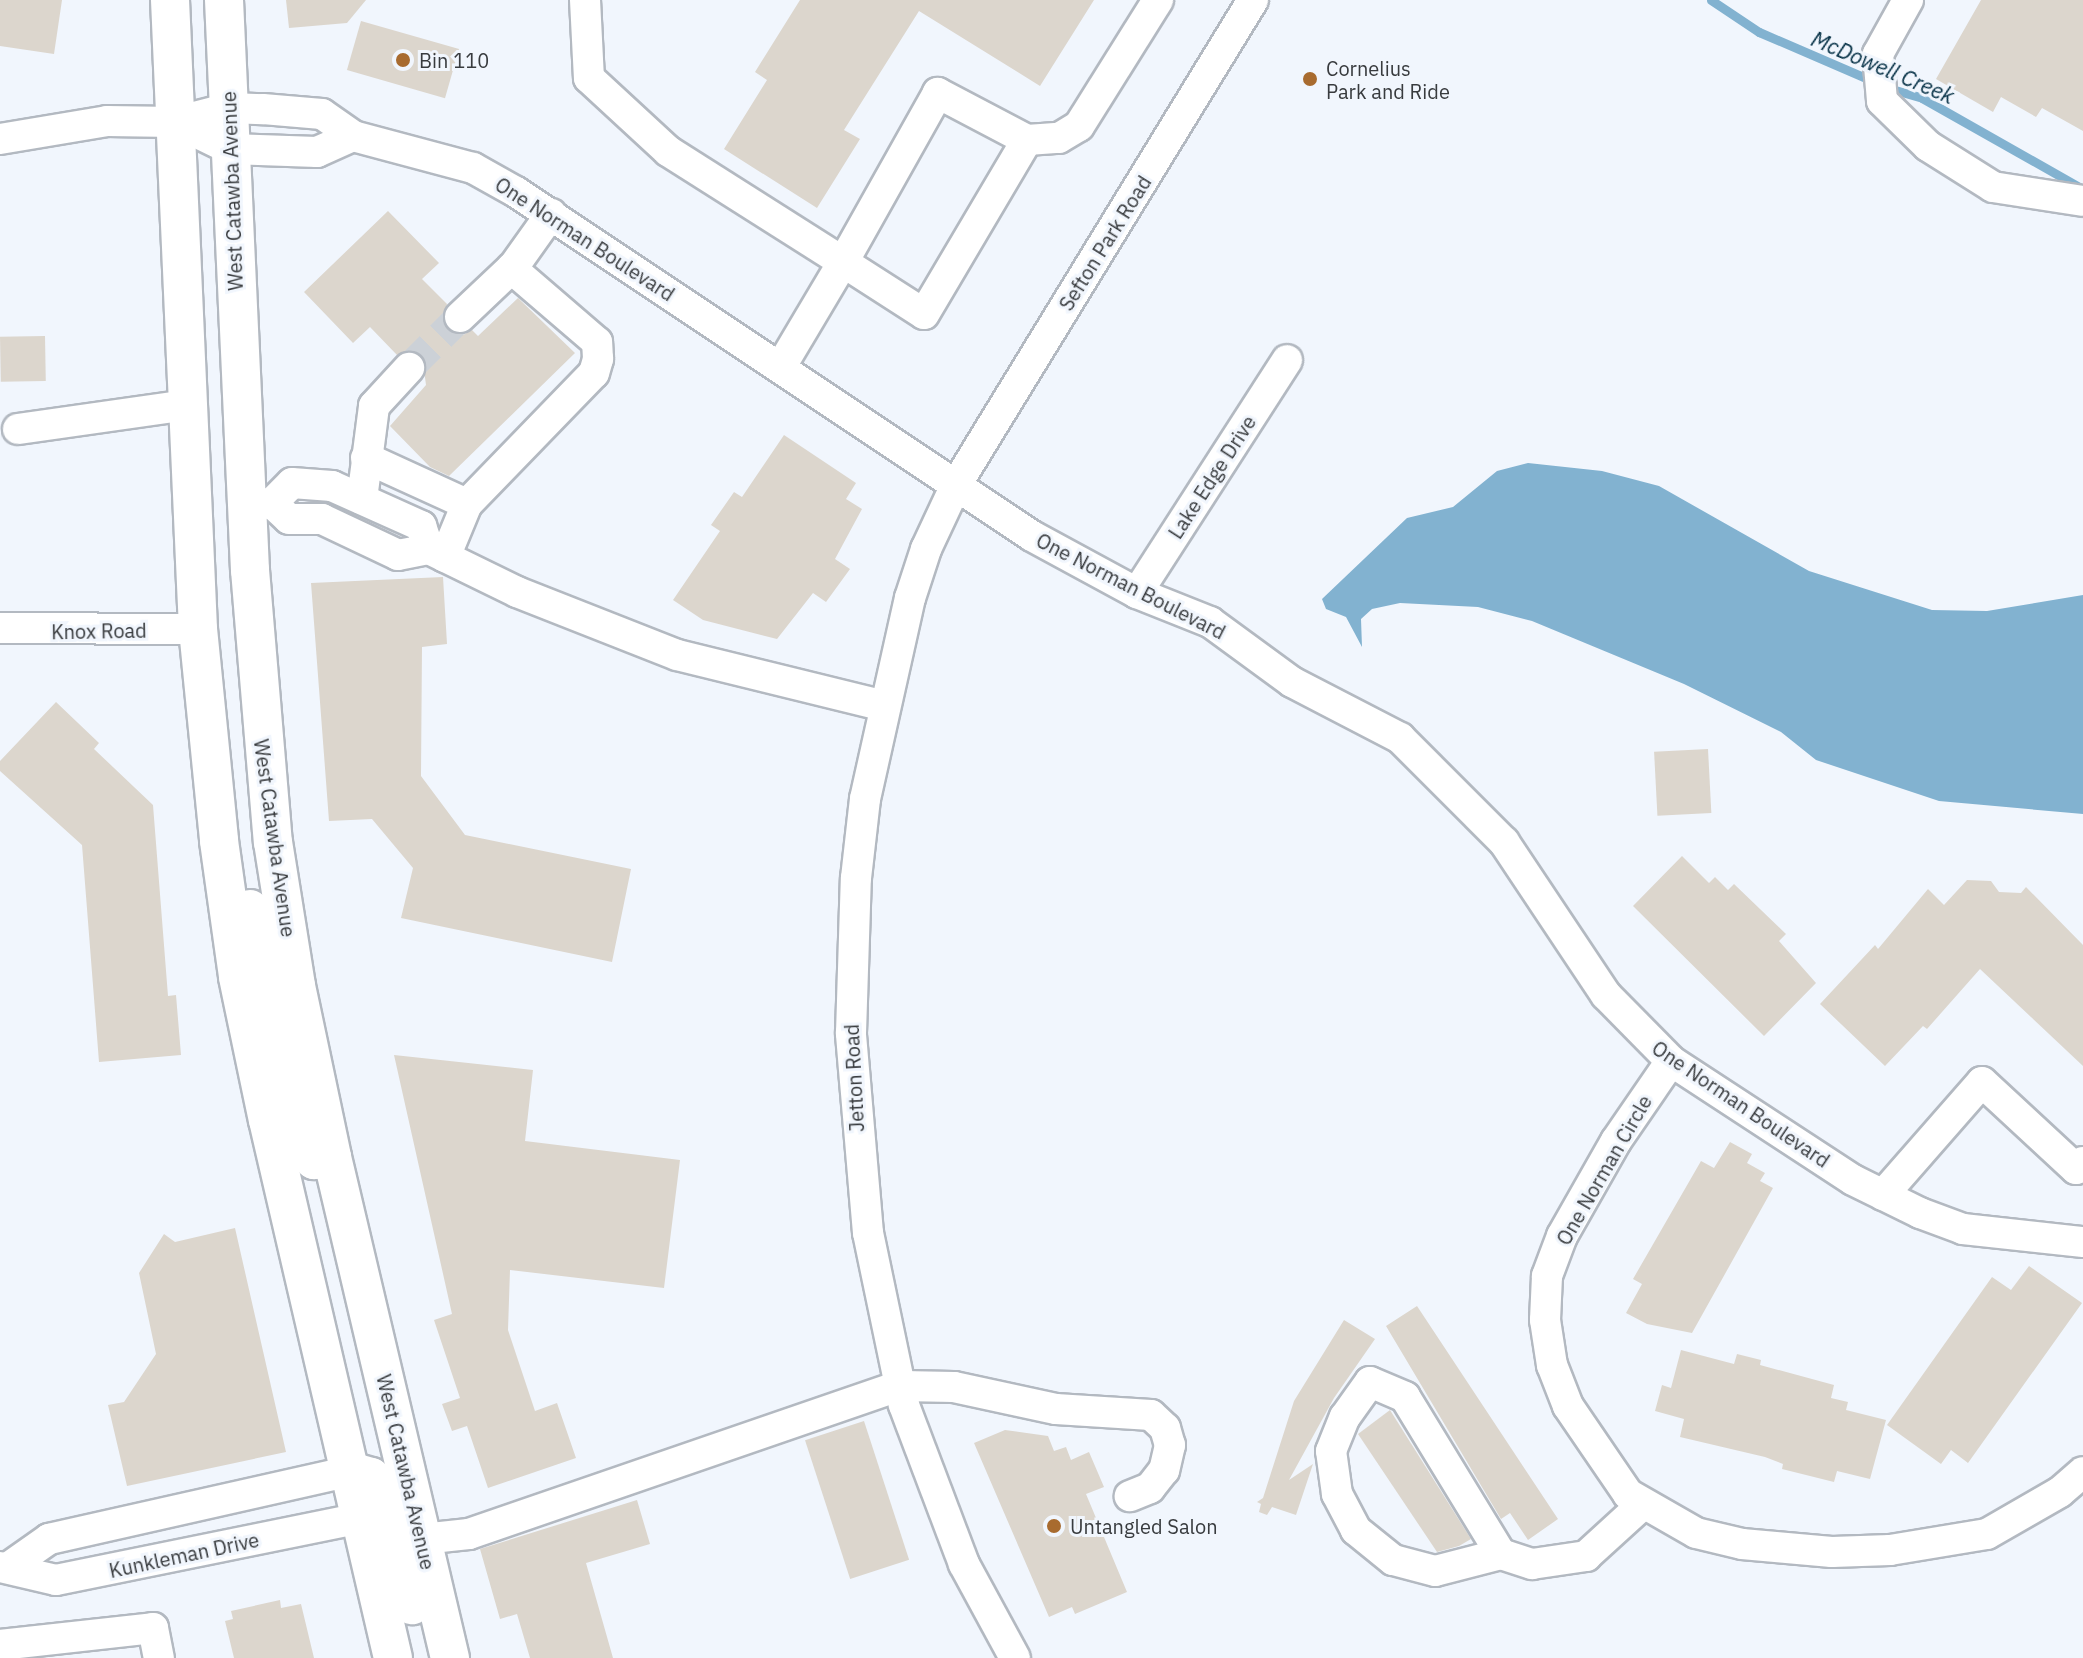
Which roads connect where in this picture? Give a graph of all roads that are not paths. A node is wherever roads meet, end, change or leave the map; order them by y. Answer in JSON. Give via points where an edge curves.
{"nodes":[{"id":1,"x":170,"y":0,"type":"edge"},
{"id":2,"x":224,"y":0,"type":"edge"},
{"id":3,"x":585,"y":0,"type":"edge"},
{"id":4,"x":1158,"y":0,"type":"edge"},
{"id":5,"x":1253,"y":0,"type":"edge"},
{"id":6,"x":1908,"y":0,"type":"edge"},
{"id":7,"x":229,"y":108,"type":"junction"},
{"id":8,"x":175,"y":122,"type":"junction"},
{"id":9,"x":353,"y":136,"type":"junction"},
{"id":10,"x":0,"y":139,"type":"edge"},
{"id":11,"x":1027,"y":140,"type":"junction"},
{"id":12,"x":230,"y":149,"type":"junction"},
{"id":13,"x":2083,"y":201,"type":"edge"},
{"id":14,"x":551,"y":214,"type":"junction"},
{"id":15,"x":843,"y":262,"type":"junction"},
{"id":16,"x":511,"y":268,"type":"junction"},
{"id":17,"x":460,"y":317,"type":"tunnel mouth"},
{"id":18,"x":1287,"y":360,"type":"dead end"},
{"id":19,"x":409,"y":368,"type":"tunnel mouth"},
{"id":20,"x":780,"y":368,"type":"junction"},
{"id":21,"x":187,"y":405,"type":"junction"},
{"id":22,"x":18,"y":429,"type":"dead end"},
{"id":23,"x":366,"y":458,"type":"junction"},
{"id":24,"x":956,"y":485,"type":"junction"},
{"id":25,"x":362,"y":499,"type":"junction"},
{"id":26,"x":259,"y":504,"type":"junction"},
{"id":27,"x":467,"y":504,"type":"junction"},
{"id":28,"x":437,"y":553,"type":"junction"},
{"id":29,"x":1137,"y":593,"type":"junction"},
{"id":30,"x":0,"y":628,"type":"edge"},
{"id":31,"x":198,"y":629,"type":"junction"},
{"id":32,"x":885,"y":706,"type":"junction"},
{"id":33,"x":219,"y":841,"type":"junction"},
{"id":34,"x":1671,"y":1061,"type":"junction"},
{"id":35,"x":332,"y":1157,"type":"junction"},
{"id":36,"x":2083,"y":1162,"type":"edge"},
{"id":37,"x":1883,"y":1195,"type":"junction"},
{"id":38,"x":2083,"y":1242,"type":"edge"},
{"id":39,"x":899,"y":1386,"type":"junction"},
{"id":40,"x":350,"y":1471,"type":"junction"},
{"id":41,"x":2083,"y":1472,"type":"edge"},
{"id":42,"x":1130,"y":1496,"type":"dead end"},
{"id":43,"x":1643,"y":1504,"type":"junction"},
{"id":44,"x":360,"y":1518,"type":"junction"},
{"id":45,"x":422,"y":1539,"type":"junction"},
{"id":46,"x":1501,"y":1554,"type":"junction"},
{"id":47,"x":3,"y":1574,"type":"edge"},
{"id":48,"x":0,"y":1645,"type":"edge"},
{"id":49,"x":159,"y":1658,"type":"edge"},
{"id":50,"x":393,"y":1658,"type":"edge"},
{"id":51,"x":426,"y":1658,"type":"edge"},
{"id":52,"x":450,"y":1658,"type":"edge"},
{"id":53,"x":1015,"y":1658,"type":"edge"}],
"edges":[{"from":1,"to":8,"type":"main road"},
{"from":2,"to":7,"type":"main road","name":"West Catawba Avenue"},
{"from":3,"to":15,"type":"street","via":[[589,78],[668,151]]},
{"from":4,"to":11,"type":"street","via":[[1079,126],[1059,138]]},
{"from":5,"to":24,"type":"street","name":"Sefton Park Road"},
{"from":6,"to":13,"type":"street","via":[[1878,54],[1882,101],[1928,146],[1993,187]]},
{"from":7,"to":8,"type":"street","name":"One Norman Boulevard"},
{"from":7,"to":9,"type":"street","name":"One Norman Boulevard","via":[[322,114]]},
{"from":7,"to":12,"type":"main road","name":"West Catawba Avenue"},
{"from":8,"to":10,"type":"street","name":"One Norman Boulevard","via":[[107,121]]},
{"from":8,"to":12,"type":"street","name":"One Norman Boulevard"},
{"from":8,"to":21,"type":"main road"},
{"from":9,"to":12,"type":"street","name":"One Norman Boulevard","via":[[317,152]]},
{"from":9,"to":14,"type":"street","name":"One Norman Boulevard","via":[[473,168]]},
{"from":11,"to":15,"type":"street","via":[[938,93]]},
{"from":11,"to":15,"type":"street","via":[[924,314]]},
{"from":12,"to":26,"type":"main road","name":"West Catawba Avenue"},
{"from":14,"to":16,"type":"street"},
{"from":14,"to":20,"type":"street","name":"One Norman Boulevard"},
{"from":15,"to":20,"type":"street"},
{"from":16,"to":17,"type":"street"},
{"from":16,"to":27,"type":"street","via":[[597,342],[598,359],[594,373]]},
{"from":18,"to":29,"type":"street","name":"Lake Edge Drive"},
{"from":19,"to":23,"type":"street","via":[[374,406]]},
{"from":20,"to":24,"type":"street","name":"One Norman Boulevard"},
{"from":21,"to":22,"type":"street"},
{"from":21,"to":31,"type":"main road"},
{"from":23,"to":25,"type":"street"},
{"from":23,"to":27,"type":"street"},
{"from":24,"to":29,"type":"street","name":"One Norman Boulevard","via":[[1032,536]]},
{"from":24,"to":32,"type":"street","name":"Jetton Road","via":[[914,585]]},
{"from":25,"to":26,"type":"street","via":[[332,486],[292,483]]},
{"from":25,"to":28,"type":"street","via":[[421,526]]},
{"from":26,"to":28,"type":"street","via":[[289,519],[322,519],[398,555]]},
{"from":26,"to":35,"type":"main road","name":"West Catawba Avenue","via":[[273,842]]},
{"from":27,"to":28,"type":"street"},
{"from":28,"to":32,"type":"street","via":[[517,592],[677,655]]},
{"from":29,"to":34,"type":"street","name":"One Norman Boulevard","via":[[1210,622],[1292,682],[1400,738],[1504,842],[1606,995]]},
{"from":30,"to":31,"type":"street","name":"Knox Road"},
{"from":31,"to":33,"type":"main road"},
{"from":32,"to":39,"type":"street","name":"Jetton Road","via":[[856,878],[851,1033],[864,1207]]},
{"from":33,"to":35,"type":"main road","via":[[254,918],[301,1140],[314,1160]]},
{"from":33,"to":40,"type":"main road","via":[[262,1092]]},
{"from":34,"to":37,"type":"street","name":"One Norman Boulevard"},
{"from":34,"to":43,"type":"street","name":"One Norman Circle","via":[[1562,1236],[1547,1276],[1545,1320],[1552,1365],[1568,1406],[1599,1458]]},
{"from":35,"to":45,"type":"main road","name":"West Catawba Avenue"},
{"from":36,"to":37,"type":"street","via":[[2076,1169],[1982,1082]]},
{"from":37,"to":38,"type":"street","name":"One Norman Boulevard","via":[[1963,1229]]},
{"from":39,"to":42,"type":"street","via":[[954,1387],[1056,1409],[1151,1415],[1165,1428],[1170,1445],[1164,1470],[1150,1488]]},
{"from":39,"to":45,"type":"street","via":[[469,1534]]},
{"from":39,"to":53,"type":"street","name":"Jetton Road","via":[[964,1564]]},
{"from":40,"to":44,"type":"main road"},
{"from":40,"to":47,"type":"street","name":"Kunkleman Drive","via":[[49,1539]]},
{"from":40,"to":51,"type":"main road","via":[[371,1477],[383,1494]]},
{"from":41,"to":43,"type":"street","name":"One Norman Circle","via":[[2060,1492],[1987,1534],[1890,1550],[1832,1552],[1742,1544],[1696,1533]]},
{"from":43,"to":46,"type":"street","via":[[1586,1556],[1532,1564]]},
{"from":44,"to":47,"type":"street","name":"Kunkleman Drive","via":[[56,1580]]},
{"from":44,"to":50,"type":"main road"},
{"from":45,"to":52,"type":"main road","name":"West Catawba Avenue"},
{"from":46,"to":46,"type":"street","via":[[1405,1397],[1370,1382],[1345,1417],[1331,1451],[1337,1494],[1356,1530],[1393,1560],[1435,1571]]},
{"from":48,"to":49,"type":"street","via":[[153,1628]]}]}
